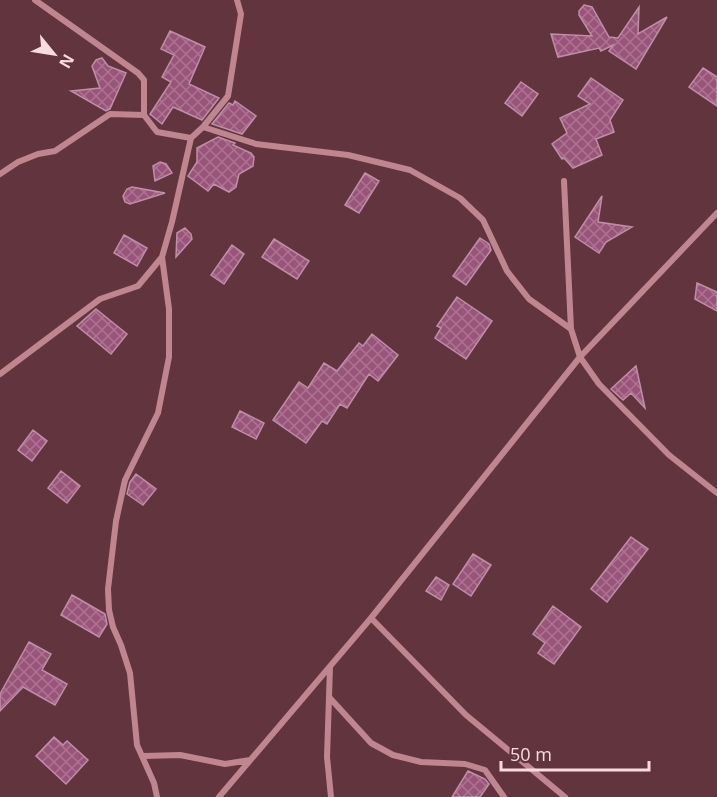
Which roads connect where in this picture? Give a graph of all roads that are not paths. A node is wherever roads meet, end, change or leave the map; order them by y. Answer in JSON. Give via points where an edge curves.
{"nodes":[{"id":1,"x":35,"y":0,"type":"edge"},
{"id":2,"x":237,"y":0,"type":"edge"},
{"id":3,"x":144,"y":115,"type":"junction"},
{"id":4,"x":203,"y":127,"type":"junction"},
{"id":5,"x":191,"y":138,"type":"junction"},
{"id":6,"x":0,"y":174,"type":"edge"},
{"id":7,"x":564,"y":181,"type":"dead end"},
{"id":8,"x":717,"y":213,"type":"edge"},
{"id":9,"x":162,"y":257,"type":"junction"},
{"id":10,"x":571,"y":329,"type":"junction"},
{"id":11,"x":580,"y":357,"type":"junction"},
{"id":12,"x":0,"y":374,"type":"edge"},
{"id":13,"x":717,"y":493,"type":"edge"},
{"id":14,"x":371,"y":618,"type":"junction"},
{"id":15,"x":330,"y":666,"type":"junction"},
{"id":16,"x":329,"y":697,"type":"junction"},
{"id":17,"x":144,"y":756,"type":"junction"},
{"id":18,"x":250,"y":760,"type":"junction"},
{"id":19,"x":157,"y":797,"type":"edge"},
{"id":20,"x":219,"y":797,"type":"edge"},
{"id":21,"x":331,"y":797,"type":"edge"},
{"id":22,"x":504,"y":797,"type":"edge"},
{"id":23,"x":565,"y":797,"type":"edge"}],
"edges":[{"from":1,"to":3,"type":"street","via":[[138,73],[144,80]]},
{"from":2,"to":4,"type":"street","via":[[242,14],[228,96]]},
{"from":3,"to":5,"type":"street","via":[[157,132]]},
{"from":3,"to":6,"type":"street","via":[[110,114],[55,152],[38,154]]},
{"from":4,"to":5,"type":"street"},
{"from":4,"to":10,"type":"street","via":[[256,144],[348,155],[410,170],[460,198],[483,220],[507,271],[529,299]]},
{"from":5,"to":9,"type":"street"},
{"from":7,"to":10,"type":"street"},
{"from":8,"to":11,"type":"street"},
{"from":9,"to":12,"type":"street","via":[[138,285],[100,298]]},
{"from":9,"to":17,"type":"street","via":[[170,357],[158,413],[125,480],[108,589],[113,627],[130,673],[137,745]]},
{"from":10,"to":11,"type":"street"},
{"from":11,"to":13,"type":"street","via":[[600,384],[669,455]]},
{"from":11,"to":14,"type":"street"},
{"from":14,"to":15,"type":"street"},
{"from":14,"to":23,"type":"street","via":[[466,715]]},
{"from":15,"to":16,"type":"street"},
{"from":15,"to":18,"type":"street"},
{"from":16,"to":21,"type":"street","via":[[327,757]]},
{"from":16,"to":22,"type":"street","via":[[371,743],[393,755],[421,762],[465,764],[485,770]]},
{"from":17,"to":18,"type":"street","via":[[180,755],[225,764]]},
{"from":17,"to":19,"type":"street"},
{"from":18,"to":20,"type":"street"}]}
